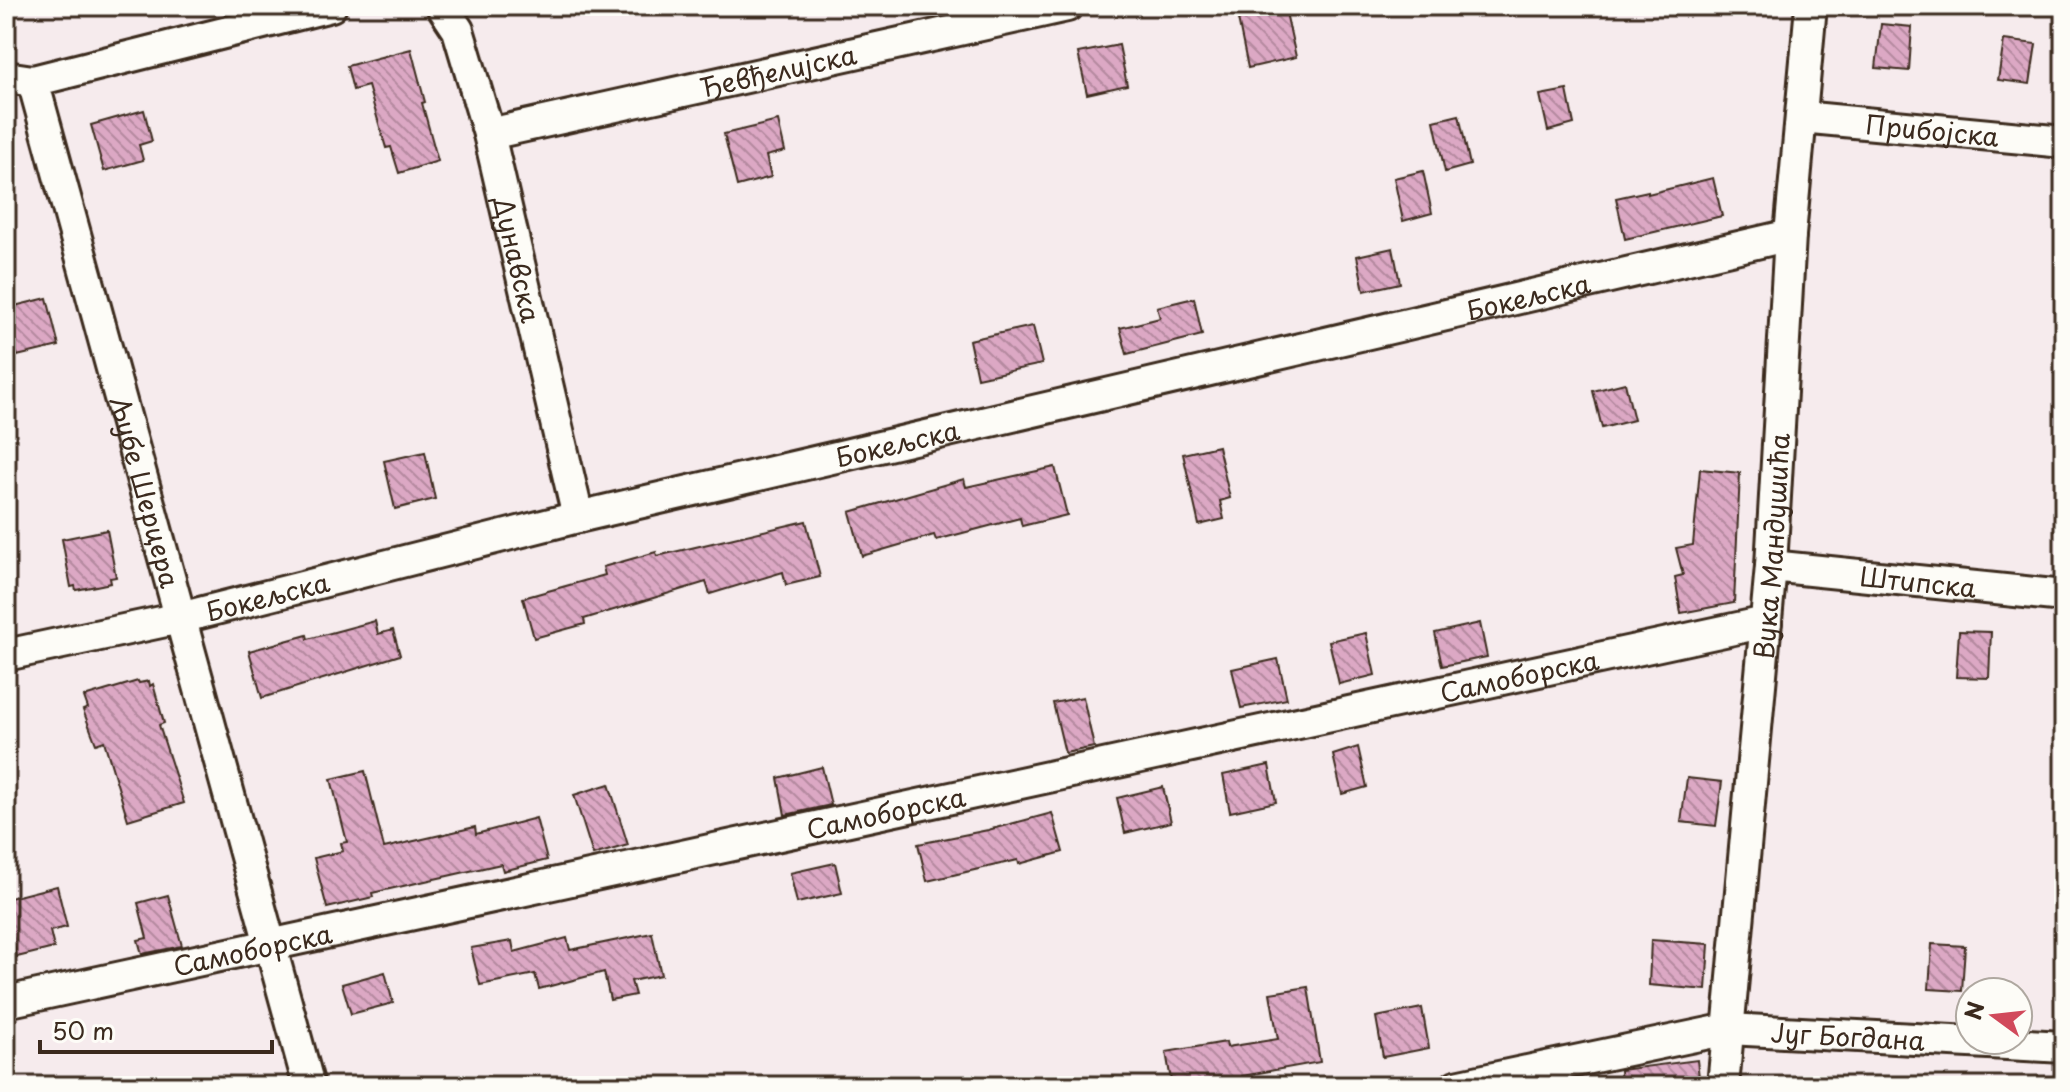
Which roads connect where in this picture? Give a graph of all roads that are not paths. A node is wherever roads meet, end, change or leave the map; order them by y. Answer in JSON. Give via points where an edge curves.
{"nodes":[{"id":1,"x":331,"y":6,"type":"edge"},
{"id":2,"x":442,"y":6,"type":"edge"},
{"id":3,"x":1067,"y":6,"type":"edge"},
{"id":4,"x":1811,"y":6,"type":"edge"},
{"id":5,"x":19,"y":79,"type":"edge"},
{"id":6,"x":1801,"y":117,"type":"junction"},
{"id":7,"x":489,"y":134,"type":"junction"},
{"id":8,"x":2064,"y":142,"type":"edge"},
{"id":9,"x":1790,"y":235,"type":"junction"},
{"id":10,"x":578,"y":517,"type":"junction"},
{"id":11,"x":1771,"y":566,"type":"junction"},
{"id":12,"x":2064,"y":596,"type":"edge"},
{"id":13,"x":180,"y":618,"type":"junction"},
{"id":14,"x":1766,"y":622,"type":"junction"},
{"id":15,"x":6,"y":655,"type":"edge"},
{"id":16,"x":269,"y":945,"type":"junction"},
{"id":17,"x":6,"y":1002,"type":"edge"},
{"id":18,"x":1728,"y":1029,"type":"junction"},
{"id":19,"x":2064,"y":1047,"type":"edge"},
{"id":20,"x":309,"y":1086,"type":"edge"},
{"id":21,"x":1456,"y":1086,"type":"edge"},
{"id":22,"x":1723,"y":1086,"type":"edge"}],
"edges":[{"from":1,"to":5,"type":"street"},
{"from":2,"to":7,"type":"street","name":"Дунавска","via":[[458,30]]},
{"from":3,"to":7,"type":"street","name":"Ђевђелијска"},
{"from":4,"to":6,"type":"street","name":"Вука Мандушића"},
{"from":5,"to":13,"type":"street","name":"Љубе Шерцера"},
{"from":6,"to":8,"type":"street","name":"Прибојска"},
{"from":6,"to":9,"type":"street","name":"Вука Мандушића"},
{"from":7,"to":10,"type":"street","name":"Дунавска"},
{"from":9,"to":10,"type":"street","name":"Бокељска"},
{"from":9,"to":11,"type":"street","name":"Вука Мандушића"},
{"from":10,"to":13,"type":"street","name":"Бокељска"},
{"from":11,"to":12,"type":"street","name":"Штипска"},
{"from":11,"to":14,"type":"street","name":"Вука Мандушића"},
{"from":13,"to":15,"type":"street","name":"Бокељска"},
{"from":13,"to":16,"type":"street","name":"Љубе Шерцера"},
{"from":14,"to":16,"type":"street","name":"Самоборска"},
{"from":14,"to":18,"type":"street","name":"Вука Мандушића"},
{"from":16,"to":17,"type":"street","name":"Самоборска"},
{"from":16,"to":20,"type":"street","name":"Љубе Шерцера"},
{"from":18,"to":19,"type":"street","name":"Југ Богдана"},
{"from":18,"to":21,"type":"street","name":"Југ Богдана"},
{"from":18,"to":22,"type":"street","name":"Вука Мандушића"}]}
